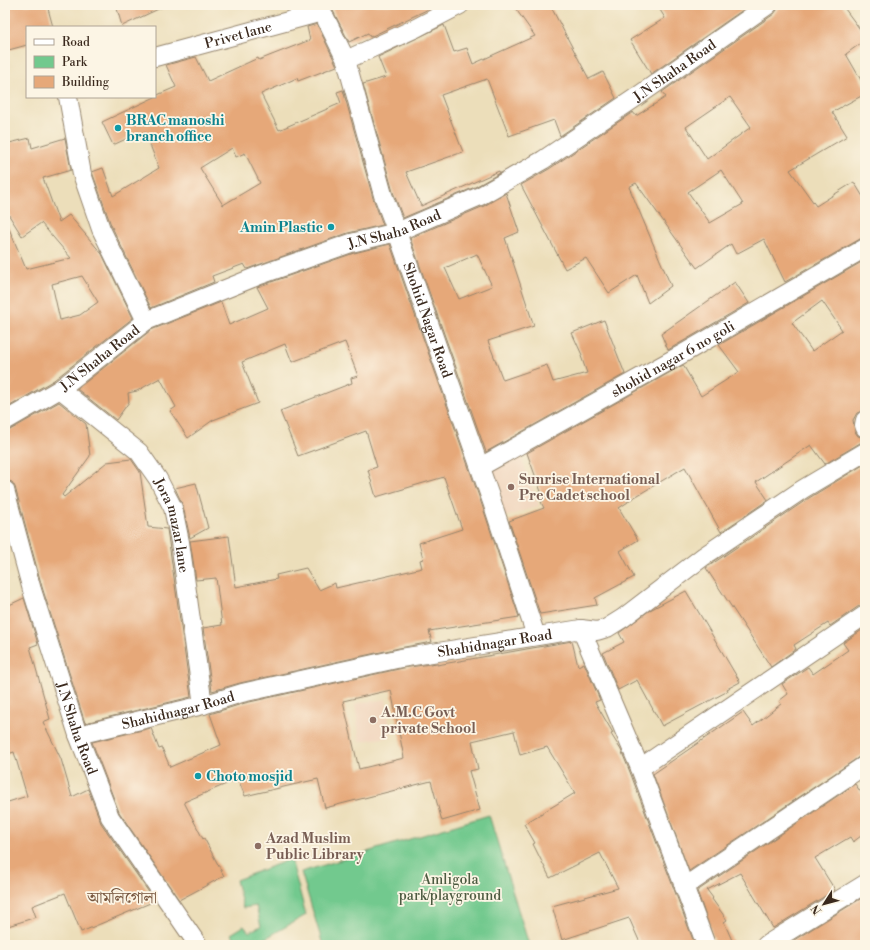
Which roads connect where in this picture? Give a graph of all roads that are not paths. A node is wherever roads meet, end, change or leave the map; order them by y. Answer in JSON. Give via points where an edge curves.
{"nodes":[{"id":1,"x":460,"y":5,"type":"edge"},
{"id":2,"x":768,"y":5,"type":"edge"},
{"id":3,"x":320,"y":8,"type":"edge"},
{"id":4,"x":156,"y":57,"type":"edge"},
{"id":5,"x":346,"y":60,"type":"junction"},
{"id":6,"x":68,"y":98,"type":"edge"},
{"id":7,"x":397,"y":232,"type":"junction"},
{"id":8,"x":865,"y":248,"type":"edge"},
{"id":9,"x":146,"y":321,"type":"junction"},
{"id":10,"x":60,"y":389,"type":"junction"},
{"id":11,"x":865,"y":420,"type":"edge"},
{"id":12,"x":5,"y":421,"type":"edge"},
{"id":13,"x":865,"y":428,"type":"edge"},
{"id":14,"x":865,"y":452,"type":"edge"},
{"id":15,"x":480,"y":467,"type":"junction"},
{"id":16,"x":5,"y":490,"type":"edge"},
{"id":17,"x":865,"y":615,"type":"edge"},
{"id":18,"x":581,"y":629,"type":"junction"},
{"id":19,"x":536,"y":636,"type":"junction"},
{"id":20,"x":203,"y":705,"type":"junction"},
{"id":21,"x":78,"y":736,"type":"junction"},
{"id":22,"x":865,"y":765,"type":"edge"},
{"id":23,"x":640,"y":768,"type":"junction"},
{"id":24,"x":865,"y":884,"type":"edge"},
{"id":25,"x":684,"y":887,"type":"junction"},
{"id":26,"x":198,"y":945,"type":"edge"},
{"id":27,"x":706,"y":945,"type":"edge"},
{"id":28,"x":766,"y":945,"type":"edge"}],
"edges":[{"from":1,"to":5,"type":"street"},
{"from":2,"to":7,"type":"street","name":"J.N Shaha Road","via":[[543,160],[480,196]]},
{"from":3,"to":4,"type":"street","name":"Privet lane"},
{"from":3,"to":5,"type":"street","name":"Shohid Nagar Road"},
{"from":5,"to":7,"type":"street","name":"Shohid Nagar Road","via":[[382,195]]},
{"from":6,"to":9,"type":"street","via":[[82,174],[101,229]]},
{"from":7,"to":9,"type":"street","name":"J.N Shaha Road","via":[[351,243],[288,265]]},
{"from":7,"to":15,"type":"street","name":"Shohid Nagar Road"},
{"from":8,"to":15,"type":"street","name":"shohid nagar 6 no goli"},
{"from":9,"to":10,"type":"street","name":"J.N Shaha Road"},
{"from":10,"to":12,"type":"street","name":"J.N Shaha Road"},
{"from":10,"to":20,"type":"street","name":"Jora mazar lane","via":[[139,452],[158,479],[173,508]]},
{"from":11,"to":13,"type":"street"},
{"from":14,"to":18,"type":"street","name":"Shahidnagar Road","via":[[803,489],[717,547],[607,628],[597,631]]},
{"from":15,"to":19,"type":"street","name":"Shohid Nagar Road"},
{"from":16,"to":21,"type":"street","name":"J.N Shaha Road","via":[[32,590]]},
{"from":17,"to":23,"type":"street"},
{"from":18,"to":19,"type":"street","name":"Shahidnagar Road"},
{"from":18,"to":23,"type":"street"},
{"from":19,"to":20,"type":"street","name":"Shahidnagar Road","via":[[401,658],[242,693]]},
{"from":20,"to":21,"type":"street","name":"Shahidnagar Road"},
{"from":21,"to":26,"type":"street","name":"J.N Shaha Road","via":[[110,817]]},
{"from":22,"to":25,"type":"street"},
{"from":23,"to":25,"type":"street"},
{"from":24,"to":28,"type":"street"},
{"from":25,"to":27,"type":"street"}]}
